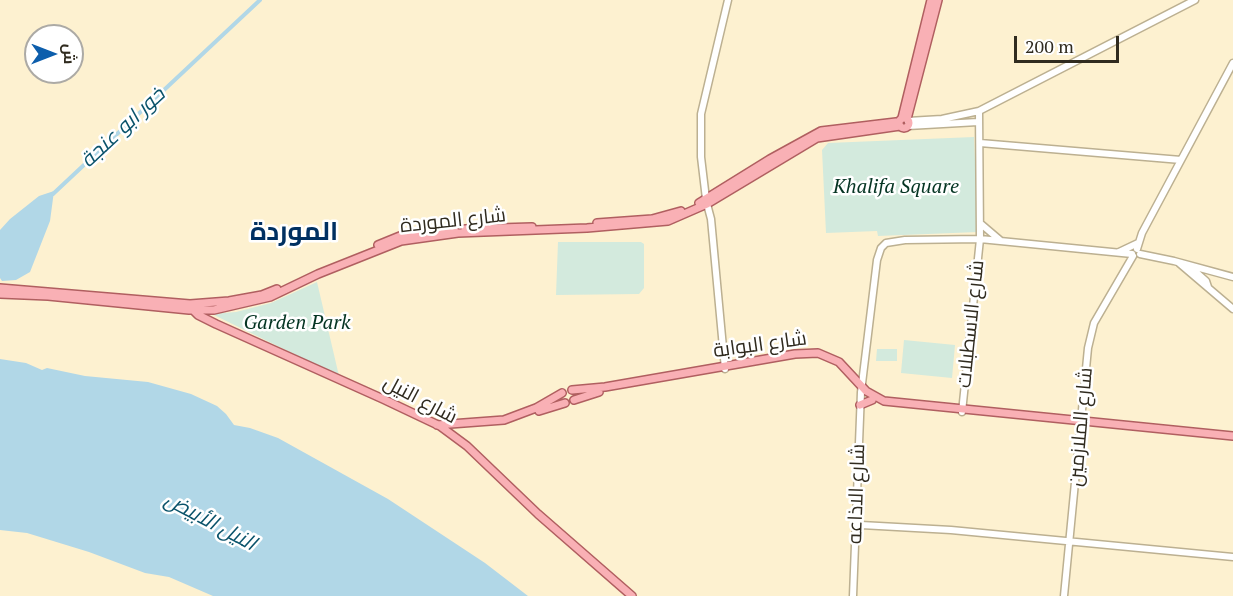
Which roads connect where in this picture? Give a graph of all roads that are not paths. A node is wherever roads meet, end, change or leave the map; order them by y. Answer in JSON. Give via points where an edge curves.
{"nodes":[{"id":1,"x":728,"y":0,"type":"edge"},
{"id":2,"x":931,"y":0,"type":"edge"},
{"id":3,"x":938,"y":0,"type":"edge"},
{"id":4,"x":1195,"y":0,"type":"edge"},
{"id":5,"x":1233,"y":63,"type":"edge"},
{"id":6,"x":912,"y":92,"type":"junction"},
{"id":7,"x":980,"y":111,"type":"junction"},
{"id":8,"x":904,"y":122,"type":"junction"},
{"id":9,"x":978,"y":122,"type":"junction"},
{"id":10,"x":980,"y":143,"type":"junction"},
{"id":11,"x":1181,"y":160,"type":"junction"},
{"id":12,"x":706,"y":201,"type":"junction"},
{"id":13,"x":981,"y":224,"type":"junction"},
{"id":14,"x":980,"y":239,"type":"junction"},
{"id":15,"x":1001,"y":242,"type":"junction"},
{"id":16,"x":1136,"y":252,"type":"junction"},
{"id":17,"x":1118,"y":253,"type":"junction"},
{"id":18,"x":1177,"y":262,"type":"junction"},
{"id":19,"x":1187,"y":264,"type":"junction"},
{"id":20,"x":1126,"y":266,"type":"junction"},
{"id":21,"x":1213,"y":271,"type":"junction"},
{"id":22,"x":1233,"y":277,"type":"edge"},
{"id":23,"x":1207,"y":284,"type":"junction"},
{"id":24,"x":0,"y":288,"type":"edge"},
{"id":25,"x":18,"y":292,"type":"junction"},
{"id":26,"x":0,"y":294,"type":"edge"},
{"id":27,"x":192,"y":307,"type":"junction"},
{"id":28,"x":1233,"y":309,"type":"edge"},
{"id":29,"x":725,"y":368,"type":"junction"},
{"id":30,"x":861,"y":389,"type":"junction"},
{"id":31,"x":572,"y":390,"type":"junction"},
{"id":32,"x":562,"y":393,"type":"junction"},
{"id":33,"x":574,"y":400,"type":"junction"},
{"id":34,"x":872,"y":400,"type":"junction"},
{"id":35,"x":565,"y":403,"type":"junction"},
{"id":36,"x":860,"y":405,"type":"junction"},
{"id":37,"x":962,"y":411,"type":"junction"},
{"id":38,"x":1081,"y":422,"type":"junction"},
{"id":39,"x":438,"y":426,"type":"junction"},
{"id":40,"x":1233,"y":437,"type":"edge"},
{"id":41,"x":857,"y":515,"type":"junction"},
{"id":42,"x":884,"y":526,"type":"junction"},
{"id":43,"x":856,"y":531,"type":"junction"},
{"id":44,"x":1070,"y":538,"type":"junction"},
{"id":45,"x":1096,"y":544,"type":"junction"},
{"id":46,"x":1233,"y":557,"type":"edge"},
{"id":47,"x":632,"y":596,"type":"edge"},
{"id":48,"x":853,"y":596,"type":"edge"},
{"id":49,"x":1064,"y":596,"type":"edge"}],
"edges":[{"from":1,"to":12,"type":"street","via":[[701,114]]},
{"from":2,"to":6,"type":"main road"},
{"from":3,"to":6,"type":"main road"},
{"from":4,"to":7,"type":"street"},
{"from":5,"to":11,"type":"street","name":"شارع الملازمين"},
{"from":6,"to":8,"type":"main road"},
{"from":7,"to":8,"type":"street"},
{"from":7,"to":9,"type":"street","name":"شارع الاسطبلات"},
{"from":8,"to":9,"type":"street"},
{"from":8,"to":12,"type":"main road","name":"شارع الموردة","via":[[821,131]]},
{"from":9,"to":10,"type":"street","name":"شارع الاسطبلات"},
{"from":10,"to":11,"type":"street"},
{"from":10,"to":13,"type":"street","name":"شارع الاسطبلات"},
{"from":11,"to":16,"type":"street","name":"شارع الملازمين"},
{"from":12,"to":27,"type":"main road","name":"شارع الموردة","via":[[668,221],[651,224],[458,234],[401,241],[270,297],[214,310]]},
{"from":12,"to":29,"type":"street"},
{"from":13,"to":14,"type":"street","name":"شارع الاسطبلات"},
{"from":13,"to":15,"type":"street"},
{"from":14,"to":15,"type":"street"},
{"from":14,"to":30,"type":"street","name":"شارع الاذاعه","via":[[883,244],[877,260]]},
{"from":14,"to":37,"type":"street","name":"شارع الاسطبلات"},
{"from":15,"to":17,"type":"street"},
{"from":16,"to":17,"type":"street"},
{"from":16,"to":17,"type":"street"},
{"from":16,"to":18,"type":"street"},
{"from":16,"to":20,"type":"street","name":"شارع الملازمين"},
{"from":17,"to":20,"type":"street"},
{"from":18,"to":19,"type":"street"},
{"from":18,"to":23,"type":"street"},
{"from":19,"to":21,"type":"street"},
{"from":19,"to":23,"type":"street"},
{"from":20,"to":38,"type":"street","name":"شارع الملازمين","via":[[1093,328]]},
{"from":21,"to":22,"type":"street"},
{"from":21,"to":23,"type":"street"},
{"from":23,"to":28,"type":"street"},
{"from":24,"to":25,"type":"main road","name":"شارع الموردة"},
{"from":25,"to":26,"type":"main road","name":"شارع الموردة"},
{"from":25,"to":27,"type":"main road","name":"شارع الموردة"},
{"from":27,"to":39,"type":"main road","name":"شارع النيل","via":[[216,324]]},
{"from":29,"to":30,"type":"main road","name":"شارع البوابة","via":[[814,357],[836,365]]},
{"from":29,"to":31,"type":"main road","name":"شارع البوابة"},
{"from":29,"to":33,"type":"main road","name":"شارع البوابة"},
{"from":30,"to":34,"type":"main road","name":"شارع البوابة"},
{"from":30,"to":36,"type":"street","name":"شارع الاذاعه"},
{"from":30,"to":37,"type":"main road","name":"شارع البوابة","via":[[884,400]]},
{"from":31,"to":32,"type":"main road"},
{"from":31,"to":33,"type":"main road"},
{"from":32,"to":35,"type":"main road"},
{"from":32,"to":39,"type":"main road","via":[[504,420]]},
{"from":33,"to":35,"type":"main road"},
{"from":34,"to":36,"type":"main road"},
{"from":34,"to":37,"type":"main road","name":"شارع البوابة","via":[[891,406]]},
{"from":35,"to":39,"type":"main road","via":[[504,423]]},
{"from":36,"to":41,"type":"street","name":"شارع الاذاعه"},
{"from":37,"to":38,"type":"main road","name":"شارع البوابة"},
{"from":38,"to":40,"type":"main road","name":"شارع البوابة"},
{"from":38,"to":44,"type":"street","name":"شارع الملازمين"},
{"from":39,"to":47,"type":"main road","name":"شارع النيل","via":[[467,446],[545,521]]},
{"from":41,"to":42,"type":"street"},
{"from":41,"to":43,"type":"street","name":"شارع الاذاعه"},
{"from":42,"to":43,"type":"street","via":[[861,525]]},
{"from":42,"to":44,"type":"street","via":[[1052,540]]},
{"from":43,"to":48,"type":"street","name":"شارع الاذاعه"},
{"from":44,"to":45,"type":"street"},
{"from":44,"to":45,"type":"street"},
{"from":44,"to":49,"type":"street","name":"شارع الملازمين"},
{"from":45,"to":46,"type":"street"}]}
